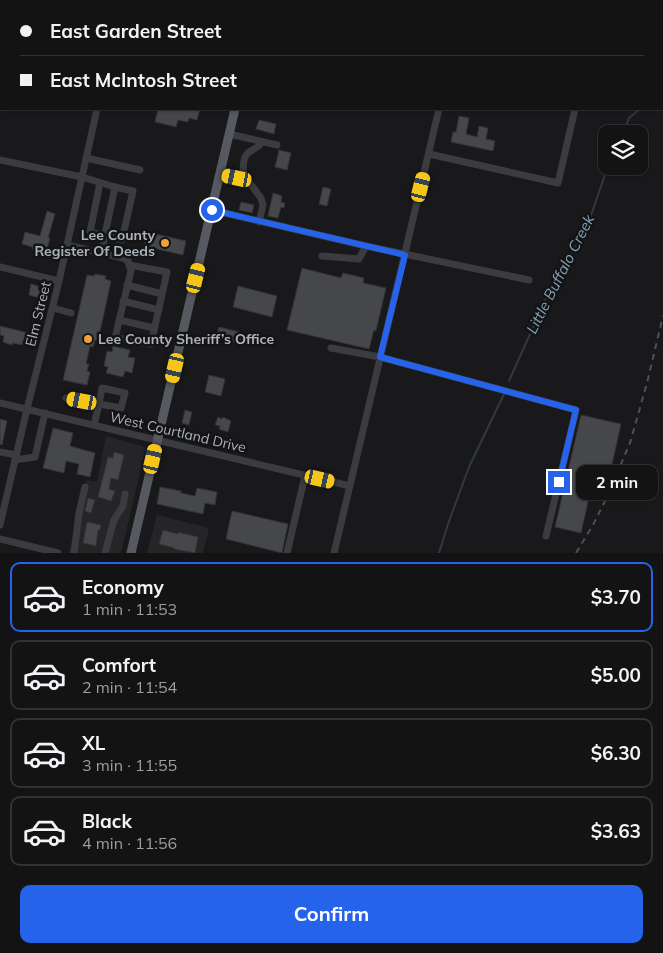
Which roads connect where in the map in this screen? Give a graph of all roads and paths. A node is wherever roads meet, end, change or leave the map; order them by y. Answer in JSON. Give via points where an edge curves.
{"nodes":[{"id":1,"x":97,"y":110,"type":"edge"},
{"id":2,"x":236,"y":110,"type":"edge"},
{"id":3,"x":439,"y":110,"type":"edge"},
{"id":4,"x":576,"y":110,"type":"edge"},
{"id":5,"x":229,"y":134,"type":"junction"},
{"id":6,"x":262,"y":142,"type":"junction"},
{"id":7,"x":277,"y":145,"type":"dead end"},
{"id":8,"x":429,"y":154,"type":"junction"},
{"id":9,"x":86,"y":158,"type":"junction"},
{"id":10,"x":0,"y":160,"type":"edge"},
{"id":11,"x":140,"y":170,"type":"dead end"},
{"id":12,"x":220,"y":174,"type":"junction"},
{"id":13,"x":82,"y":177,"type":"junction"},
{"id":14,"x":243,"y":180,"type":"junction"},
{"id":15,"x":100,"y":183,"type":"junction"},
{"id":16,"x":115,"y":187,"type":"junction"},
{"id":17,"x":212,"y":210,"type":"junction"},
{"id":18,"x":259,"y":222,"type":"junction"},
{"id":19,"x":104,"y":236,"type":"junction"},
{"id":20,"x":67,"y":245,"type":"junction"},
{"id":21,"x":366,"y":246,"type":"junction"},
{"id":22,"x":101,"y":253,"type":"junction"},
{"id":23,"x":405,"y":255,"type":"junction"},
{"id":24,"x":322,"y":256,"type":"dead end"},
{"id":25,"x":129,"y":265,"type":"junction"},
{"id":26,"x":0,"y":267,"type":"edge"},
{"id":27,"x":529,"y":280,"type":"dead end"},
{"id":28,"x":59,"y":281,"type":"junction"},
{"id":29,"x":127,"y":285,"type":"junction"},
{"id":30,"x":162,"y":294,"type":"junction"},
{"id":31,"x":123,"y":301,"type":"junction"},
{"id":32,"x":53,"y":308,"type":"junction"},
{"id":33,"x":159,"y":310,"type":"junction"},
{"id":34,"x":71,"y":313,"type":"dead end"},
{"id":35,"x":119,"y":320,"type":"junction"},
{"id":36,"x":154,"y":328,"type":"junction"},
{"id":37,"x":331,"y":348,"type":"dead end"},
{"id":38,"x":380,"y":357,"type":"junction"},
{"id":39,"x":66,"y":398,"type":"dead end"},
{"id":40,"x":0,"y":403,"type":"edge"},
{"id":41,"x":27,"y":409,"type":"junction"},
{"id":42,"x":45,"y":413,"type":"junction"},
{"id":43,"x":94,"y":425,"type":"junction"},
{"id":44,"x":158,"y":440,"type":"junction"},
{"id":45,"x":0,"y":452,"type":"edge"},
{"id":46,"x":16,"y":458,"type":"junction"},
{"id":47,"x":306,"y":476,"type":"junction"},
{"id":48,"x":350,"y":486,"type":"junction"},
{"id":49,"x":85,"y":487,"type":"dead end"},
{"id":50,"x":125,"y":494,"type":"dead end"},
{"id":51,"x":3,"y":497,"type":"edge"},
{"id":52,"x":0,"y":525,"type":"edge"},
{"id":53,"x":546,"y":536,"type":"dead end"},
{"id":54,"x":0,"y":540,"type":"edge"},
{"id":55,"x":55,"y":553,"type":"edge"},
{"id":56,"x":74,"y":553,"type":"edge"},
{"id":57,"x":105,"y":553,"type":"edge"},
{"id":58,"x":131,"y":553,"type":"edge"},
{"id":59,"x":288,"y":553,"type":"edge"},
{"id":60,"x":334,"y":553,"type":"edge"}],
"edges":[{"from":1,"to":9,"type":"street","name":"Elm Street"},
{"from":2,"to":5,"type":"main road"},
{"from":3,"to":8,"type":"street"},
{"from":4,"to":8,"type":"street","via":[[558,182]]},
{"from":5,"to":6,"type":"street"},
{"from":5,"to":12,"type":"main road"},
{"from":6,"to":7,"type":"street"},
{"from":6,"to":14,"type":"street","via":[[246,156]]},
{"from":8,"to":23,"type":"street"},
{"from":9,"to":11,"type":"street"},
{"from":9,"to":13,"type":"street","name":"Elm Street"},
{"from":10,"to":13,"type":"street"},
{"from":12,"to":14,"type":"street"},
{"from":12,"to":17,"type":"main road"},
{"from":13,"to":15,"type":"street"},
{"from":13,"to":20,"type":"street","name":"Elm Street"},
{"from":14,"to":18,"type":"street","via":[[250,182],[262,198]]},
{"from":15,"to":16,"type":"street"},
{"from":15,"to":19,"type":"street","via":[[90,232]]},
{"from":16,"to":19,"type":"street"},
{"from":16,"to":19,"type":"street","via":[[133,191],[128,216],[122,240]]},
{"from":17,"to":18,"type":"street"},
{"from":17,"to":44,"type":"main road"},
{"from":18,"to":21,"type":"street"},
{"from":19,"to":22,"type":"street"},
{"from":20,"to":22,"type":"street"},
{"from":20,"to":28,"type":"street","name":"Elm Street"},
{"from":21,"to":23,"type":"street"},
{"from":21,"to":24,"type":"street","via":[[359,259]]},
{"from":22,"to":25,"type":"street","via":[[123,258]]},
{"from":23,"to":27,"type":"street"},
{"from":23,"to":38,"type":"street"},
{"from":25,"to":29,"type":"street","via":[[131,271]]},
{"from":25,"to":30,"type":"street","via":[[167,272]]},
{"from":26,"to":28,"type":"street"},
{"from":28,"to":32,"type":"street","name":"Elm Street"},
{"from":29,"to":30,"type":"street"},
{"from":29,"to":31,"type":"street"},
{"from":30,"to":33,"type":"street"},
{"from":31,"to":33,"type":"street"},
{"from":31,"to":35,"type":"street"},
{"from":32,"to":34,"type":"street"},
{"from":32,"to":41,"type":"street","name":"Elm Street"},
{"from":33,"to":36,"type":"street"},
{"from":35,"to":36,"type":"street"},
{"from":35,"to":36,"type":"street","via":[[116,338],[151,344]]},
{"from":37,"to":38,"type":"street"},
{"from":38,"to":48,"type":"street"},
{"from":38,"to":53,"type":"street","via":[[576,410]]},
{"from":39,"to":43,"type":"street","via":[[99,404]]},
{"from":40,"to":41,"type":"street","name":"West Courtland Drive"},
{"from":41,"to":42,"type":"street","name":"West Courtland Drive"},
{"from":41,"to":46,"type":"street","name":"Elm Street"},
{"from":42,"to":43,"type":"street","name":"West Courtland Drive"},
{"from":42,"to":46,"type":"street","via":[[35,457]]},
{"from":43,"to":44,"type":"street","name":"West Courtland Drive"},
{"from":44,"to":47,"type":"street","name":"West Courtland Drive"},
{"from":44,"to":58,"type":"main road"},
{"from":45,"to":46,"type":"street"},
{"from":46,"to":51,"type":"street","name":"Elm Street"},
{"from":47,"to":48,"type":"street","name":"West Courtland Drive"},
{"from":47,"to":59,"type":"street"},
{"from":48,"to":60,"type":"street"},
{"from":49,"to":56,"type":"street"},
{"from":50,"to":57,"type":"street"},
{"from":51,"to":52,"type":"street","name":"Elm Street"},
{"from":54,"to":55,"type":"street"}]}
